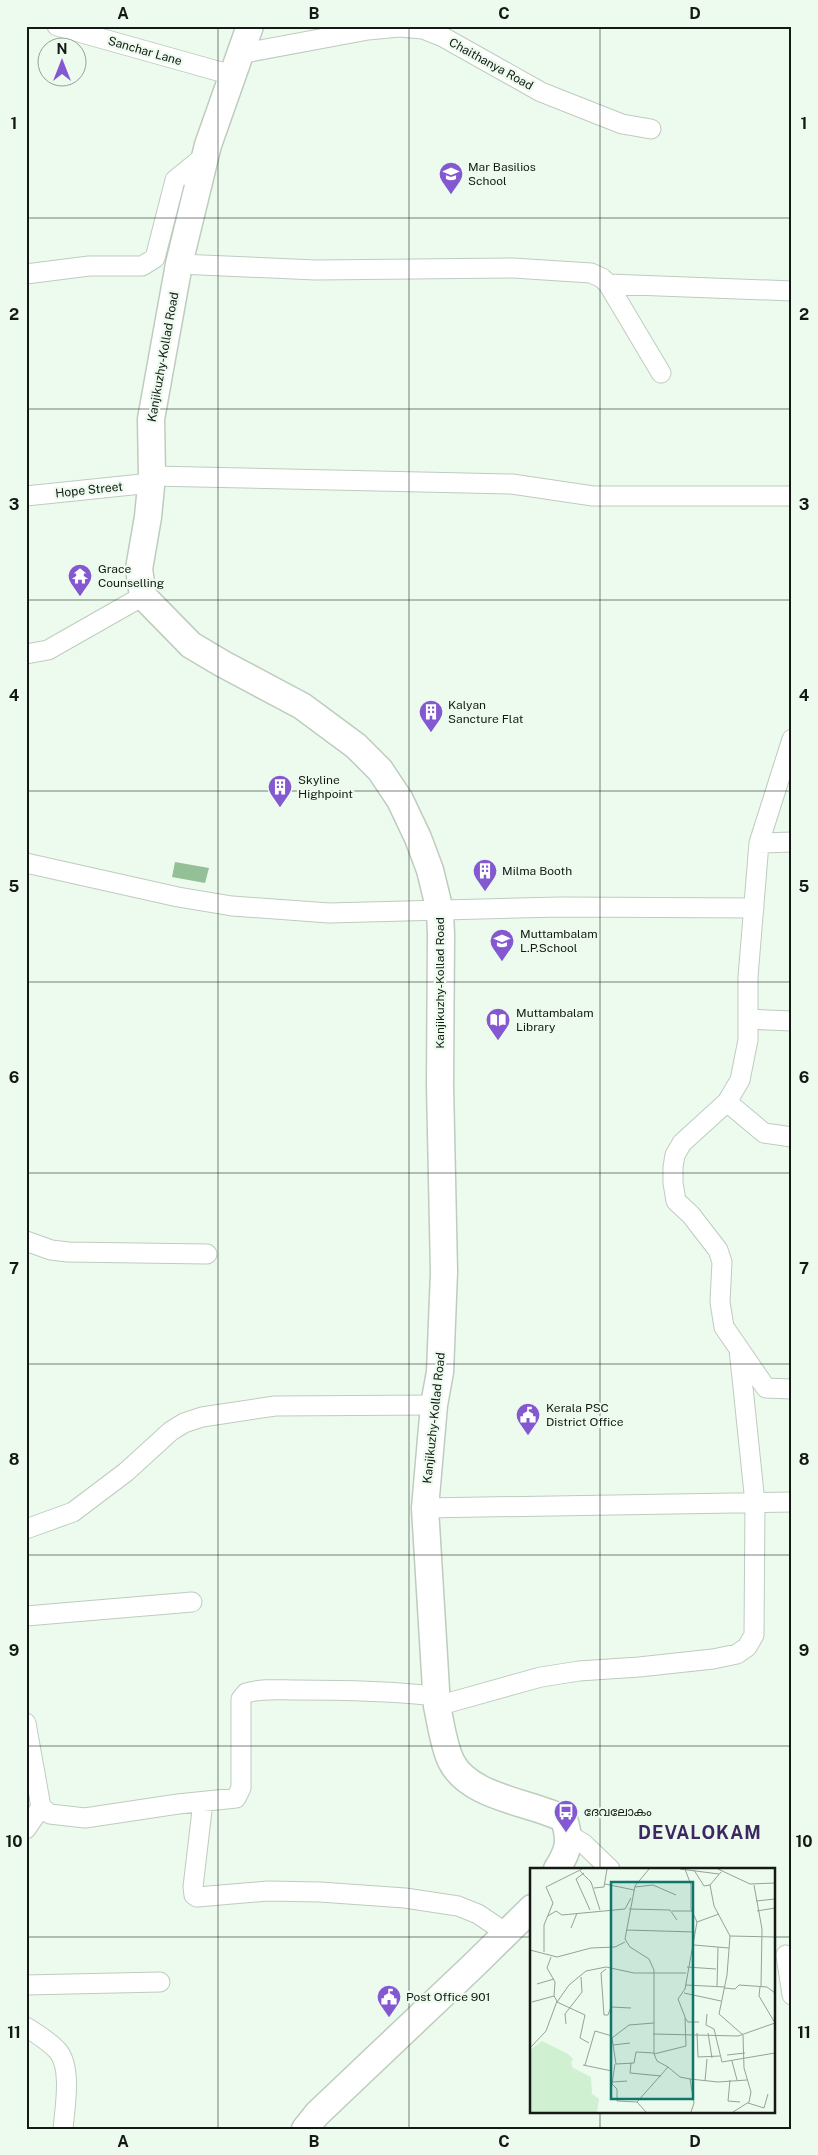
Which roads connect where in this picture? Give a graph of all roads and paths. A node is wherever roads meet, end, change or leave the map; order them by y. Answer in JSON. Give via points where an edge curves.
{"nodes":[{"id":1,"x":57,"y":26,"type":"edge"},
{"id":2,"x":250,"y":26,"type":"edge"},
{"id":3,"x":236,"y":64,"type":"junction"},
{"id":4,"x":651,"y":129,"type":"dead end"},
{"id":5,"x":206,"y":155,"type":"junction"},
{"id":6,"x":179,"y":264,"type":"junction"},
{"id":7,"x":26,"y":274,"type":"edge"},
{"id":8,"x":608,"y":284,"type":"junction"},
{"id":9,"x":792,"y":291,"type":"edge"},
{"id":10,"x":662,"y":373,"type":"dead end"},
{"id":11,"x":152,"y":480,"type":"junction"},
{"id":12,"x":26,"y":496,"type":"edge"},
{"id":13,"x":792,"y":496,"type":"edge"},
{"id":14,"x":142,"y":596,"type":"junction"},
{"id":15,"x":26,"y":654,"type":"edge"},
{"id":16,"x":792,"y":739,"type":"edge"},
{"id":17,"x":792,"y":842,"type":"edge"},
{"id":18,"x":759,"y":843,"type":"junction"},
{"id":19,"x":26,"y":863,"type":"edge"},
{"id":20,"x":754,"y":908,"type":"junction"},
{"id":21,"x":440,"y":911,"type":"junction"},
{"id":22,"x":748,"y":1019,"type":"junction"},
{"id":23,"x":792,"y":1021,"type":"edge"},
{"id":24,"x":727,"y":1102,"type":"junction"},
{"id":25,"x":792,"y":1137,"type":"edge"},
{"id":26,"x":26,"y":1241,"type":"edge"},
{"id":27,"x":207,"y":1254,"type":"dead end"},
{"id":28,"x":739,"y":1347,"type":"junction"},
{"id":29,"x":792,"y":1389,"type":"edge"},
{"id":30,"x":434,"y":1406,"type":"junction"},
{"id":31,"x":792,"y":1502,"type":"edge"},
{"id":32,"x":755,"y":1503,"type":"junction"},
{"id":33,"x":425,"y":1508,"type":"junction"},
{"id":34,"x":26,"y":1529,"type":"edge"},
{"id":35,"x":192,"y":1602,"type":"dead end"},
{"id":36,"x":26,"y":1616,"type":"edge"},
{"id":37,"x":436,"y":1701,"type":"junction"},
{"id":38,"x":26,"y":1723,"type":"edge"},
{"id":39,"x":203,"y":1802,"type":"junction"},
{"id":40,"x":41,"y":1807,"type":"junction"},
{"id":41,"x":26,"y":1829,"type":"edge"},
{"id":42,"x":569,"y":1835,"type":"junction"},
{"id":43,"x":558,"y":1868,"type":"edge"},
{"id":44,"x":609,"y":1868,"type":"edge"},
{"id":45,"x":530,"y":1910,"type":"edge"},
{"id":46,"x":506,"y":1933,"type":"junction"},
{"id":47,"x":784,"y":1955,"type":"edge"},
{"id":48,"x":160,"y":1982,"type":"dead end"},
{"id":49,"x":26,"y":1985,"type":"edge"},
{"id":50,"x":792,"y":1995,"type":"edge"},
{"id":51,"x":26,"y":2026,"type":"edge"},
{"id":52,"x":63,"y":2129,"type":"edge"},
{"id":53,"x":305,"y":2129,"type":"edge"}],
"edges":[{"from":1,"to":3,"type":"street","name":"Sanchar Lane"},
{"from":2,"to":3,"type":"main road","name":"Kanjikuzhy-Kollad Road"},
{"from":3,"to":4,"type":"street","name":"Chaithanya Road","via":[[368,30],[399,27],[423,30],[443,37],[541,92],[622,124]]},
{"from":3,"to":5,"type":"main road","name":"Kanjikuzhy-Kollad Road"},
{"from":5,"to":6,"type":"main road","name":"Kanjikuzhy-Kollad Road"},
{"from":5,"to":7,"type":"street","via":[[175,180],[155,258],[142,266],[89,266]]},
{"from":6,"to":8,"type":"street","via":[[316,270],[557,270],[590,273]]},
{"from":6,"to":11,"type":"main road","name":"Kanjikuzhy-Kollad Road","via":[[150,419]]},
{"from":8,"to":9,"type":"street"},
{"from":8,"to":10,"type":"street"},
{"from":11,"to":12,"type":"street","name":"Hope Street"},
{"from":11,"to":13,"type":"street","name":"Hope Street","via":[[512,484],[593,496]]},
{"from":11,"to":14,"type":"main road","name":"Kanjikuzhy-Kollad Road","via":[[139,569]]},
{"from":14,"to":15,"type":"street","via":[[48,650]]},
{"from":14,"to":21,"type":"main road","name":"Kanjikuzhy-Kollad Road","via":[[191,645],[302,706],[356,746],[380,770],[400,800],[418,838]]},
{"from":16,"to":18,"type":"street"},
{"from":17,"to":18,"type":"street"},
{"from":18,"to":20,"type":"street"},
{"from":19,"to":21,"type":"street","via":[[232,906],[329,913]]},
{"from":20,"to":21,"type":"street","via":[[560,907]]},
{"from":20,"to":22,"type":"street"},
{"from":21,"to":30,"type":"main road","name":"Kanjikuzhy-Kollad Road","via":[[444,1272],[440,1372]]},
{"from":22,"to":23,"type":"street"},
{"from":22,"to":24,"type":"street","via":[[748,1040],[740,1080]]},
{"from":24,"to":25,"type":"street","via":[[764,1133]]},
{"from":24,"to":28,"type":"street","via":[[682,1143],[675,1155],[673,1183],[676,1201],[718,1250],[722,1262],[720,1302],[724,1327]]},
{"from":26,"to":27,"type":"street","via":[[68,1252]]},
{"from":28,"to":29,"type":"street","via":[[766,1388]]},
{"from":28,"to":32,"type":"street"},
{"from":30,"to":33,"type":"main road","name":"Kanjikuzhy-Kollad Road"},
{"from":30,"to":34,"type":"street","via":[[275,1406],[202,1417],[171,1431],[120,1477],[74,1512]]},
{"from":31,"to":32,"type":"street"},
{"from":32,"to":33,"type":"street"},
{"from":32,"to":37,"type":"street","via":[[754,1635],[747,1647],[737,1654],[579,1671]]},
{"from":33,"to":37,"type":"main road","name":"Kanjikuzhy-Kollad Road"},
{"from":35,"to":36,"type":"street"},
{"from":37,"to":39,"type":"street","via":[[393,1692],[260,1690],[246,1693],[241,1699],[239,1796]]},
{"from":37,"to":42,"type":"main road","name":"Kanjikuzhy-Kollad Road","via":[[442,1734],[460,1776],[514,1803],[548,1811],[564,1819]]},
{"from":38,"to":40,"type":"street"},
{"from":39,"to":40,"type":"street","via":[[85,1818],[50,1814]]},
{"from":39,"to":46,"type":"street","via":[[193,1887],[197,1897],[268,1891],[405,1898],[458,1906],[478,1914]]},
{"from":40,"to":41,"type":"street"},
{"from":42,"to":43,"type":"main road","via":[[567,1853]]},
{"from":42,"to":44,"type":"street","via":[[584,1844]]},
{"from":45,"to":46,"type":"main road"},
{"from":46,"to":53,"type":"main road"},
{"from":47,"to":50,"type":"street"},
{"from":48,"to":49,"type":"street"},
{"from":51,"to":52,"type":"street","via":[[49,2043],[63,2060],[66,2070]]}]}
